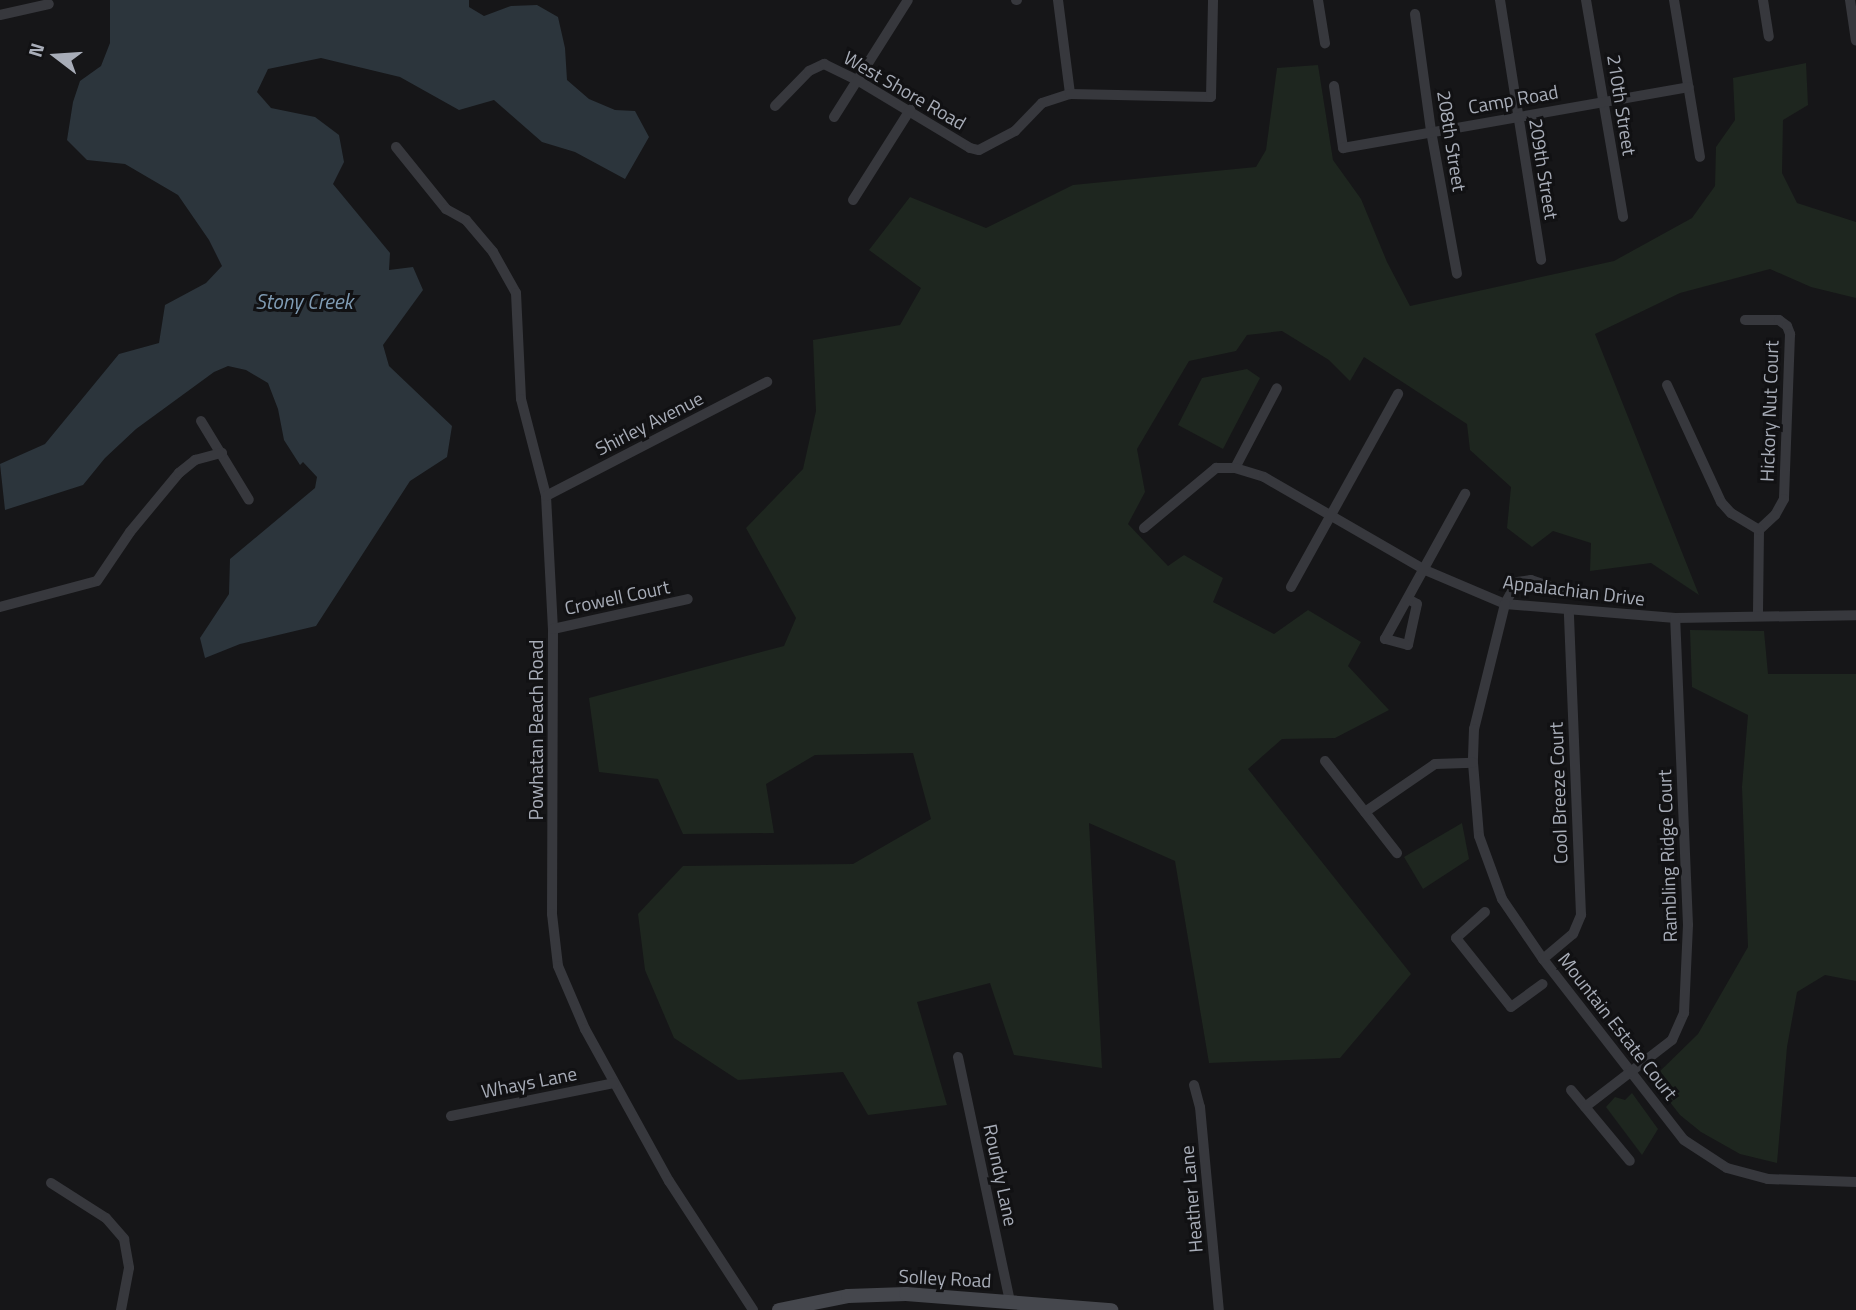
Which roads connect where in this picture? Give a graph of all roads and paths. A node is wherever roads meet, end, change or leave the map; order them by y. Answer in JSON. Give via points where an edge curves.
{"nodes":[{"id":1,"x":908,"y":0,"type":"edge"},
{"id":2,"x":1058,"y":0,"type":"edge"},
{"id":3,"x":1213,"y":0,"type":"edge"},
{"id":4,"x":1318,"y":0,"type":"edge"},
{"id":5,"x":1500,"y":0,"type":"edge"},
{"id":6,"x":1586,"y":0,"type":"edge"},
{"id":7,"x":1674,"y":0,"type":"edge"},
{"id":8,"x":1763,"y":0,"type":"edge"},
{"id":9,"x":1850,"y":0,"type":"edge"},
{"id":10,"x":34,"y":4,"type":"edge"},
{"id":11,"x":49,"y":4,"type":"dead end"},
{"id":12,"x":1415,"y":14,"type":"dead end"},
{"id":13,"x":0,"y":15,"type":"edge"},
{"id":14,"x":1769,"y":37,"type":"dead end"},
{"id":15,"x":1856,"y":41,"type":"edge"},
{"id":16,"x":1325,"y":43,"type":"dead end"},
{"id":17,"x":857,"y":80,"type":"junction"},
{"id":18,"x":1334,"y":86,"type":"dead end"},
{"id":19,"x":1689,"y":88,"type":"junction"},
{"id":20,"x":1070,"y":94,"type":"junction"},
{"id":21,"x":1604,"y":100,"type":"junction"},
{"id":22,"x":775,"y":106,"type":"dead end"},
{"id":23,"x":910,"y":110,"type":"junction"},
{"id":24,"x":1517,"y":116,"type":"junction"},
{"id":25,"x":834,"y":117,"type":"dead end"},
{"id":26,"x":1431,"y":131,"type":"junction"},
{"id":27,"x":396,"y":147,"type":"dead end"},
{"id":28,"x":1700,"y":157,"type":"dead end"},
{"id":29,"x":853,"y":200,"type":"dead end"},
{"id":30,"x":1623,"y":217,"type":"dead end"},
{"id":31,"x":1541,"y":260,"type":"dead end"},
{"id":32,"x":1457,"y":274,"type":"dead end"},
{"id":33,"x":1745,"y":320,"type":"dead end"},
{"id":34,"x":767,"y":382,"type":"dead end"},
{"id":35,"x":1667,"y":385,"type":"dead end"},
{"id":36,"x":1278,"y":388,"type":"dead end"},
{"id":37,"x":1398,"y":394,"type":"dead end"},
{"id":38,"x":201,"y":421,"type":"dead end"},
{"id":39,"x":222,"y":453,"type":"junction"},
{"id":40,"x":1235,"y":468,"type":"junction"},
{"id":41,"x":1465,"y":494,"type":"dead end"},
{"id":42,"x":546,"y":496,"type":"junction"},
{"id":43,"x":249,"y":500,"type":"dead end"},
{"id":44,"x":1330,"y":517,"type":"junction"},
{"id":45,"x":1144,"y":528,"type":"dead end"},
{"id":46,"x":1759,"y":530,"type":"junction"},
{"id":47,"x":1425,"y":570,"type":"junction"},
{"id":48,"x":1291,"y":587,"type":"dead end"},
{"id":49,"x":1563,"y":591,"type":"dead end"},
{"id":50,"x":688,"y":599,"type":"dead end"},
{"id":51,"x":1408,"y":599,"type":"junction"},
{"id":52,"x":1504,"y":604,"type":"junction"},
{"id":53,"x":0,"y":607,"type":"edge"},
{"id":54,"x":1569,"y":611,"type":"junction"},
{"id":55,"x":1856,"y":615,"type":"edge"},
{"id":56,"x":1758,"y":616,"type":"junction"},
{"id":57,"x":1675,"y":618,"type":"junction"},
{"id":58,"x":553,"y":629,"type":"junction"},
{"id":59,"x":1325,"y":761,"type":"dead end"},
{"id":60,"x":1473,"y":763,"type":"junction"},
{"id":61,"x":1365,"y":812,"type":"junction"},
{"id":62,"x":1397,"y":853,"type":"dead end"},
{"id":63,"x":1485,"y":912,"type":"dead end"},
{"id":64,"x":1543,"y":958,"type":"junction"},
{"id":65,"x":1543,"y":984,"type":"dead end"},
{"id":66,"x":958,"y":1057,"type":"dead end"},
{"id":67,"x":1631,"y":1069,"type":"junction"},
{"id":68,"x":614,"y":1083,"type":"junction"},
{"id":69,"x":1194,"y":1085,"type":"dead end"},
{"id":70,"x":1571,"y":1090,"type":"dead end"},
{"id":71,"x":1585,"y":1107,"type":"junction"},
{"id":72,"x":450,"y":1116,"type":"dead end"},
{"id":73,"x":1630,"y":1161,"type":"dead end"},
{"id":74,"x":1856,"y":1182,"type":"edge"},
{"id":75,"x":51,"y":1183,"type":"dead end"},
{"id":76,"x":1010,"y":1301,"type":"junction"},
{"id":77,"x":1045,"y":1307,"type":"edge"},
{"id":78,"x":121,"y":1310,"type":"edge"},
{"id":79,"x":753,"y":1310,"type":"edge"},
{"id":80,"x":779,"y":1310,"type":"edge"},
{"id":81,"x":1111,"y":1310,"type":"edge"},
{"id":82,"x":1219,"y":1310,"type":"edge"}],
"edges":[{"from":1,"to":17,"type":"street"},
{"from":2,"to":20,"type":"street"},
{"from":3,"to":20,"type":"street","name":"West Shore Road","via":[[1211,97]]},
{"from":4,"to":16,"type":"street"},
{"from":5,"to":24,"type":"street","name":"209th Street"},
{"from":6,"to":21,"type":"street","name":"210th Street"},
{"from":7,"to":19,"type":"street"},
{"from":8,"to":14,"type":"street"},
{"from":9,"to":15,"type":"street"},
{"from":10,"to":11,"type":"street"},
{"from":10,"to":13,"type":"street"},
{"from":12,"to":26,"type":"street","name":"208th Street"},
{"from":17,"to":22,"type":"street","name":"West Shore Road","via":[[824,64],[809,71]]},
{"from":17,"to":23,"type":"street","name":"West Shore Road"},
{"from":17,"to":25,"type":"street"},
{"from":18,"to":26,"type":"street","name":"Camp Road","via":[[1343,148]]},
{"from":19,"to":21,"type":"street","name":"Camp Road"},
{"from":19,"to":28,"type":"street"},
{"from":20,"to":23,"type":"street","name":"West Shore Road","via":[[1042,103],[1015,131],[979,150]]},
{"from":21,"to":24,"type":"street","name":"Camp Road"},
{"from":21,"to":30,"type":"street","name":"210th Street"},
{"from":23,"to":29,"type":"street"},
{"from":24,"to":26,"type":"street","name":"Camp Road"},
{"from":24,"to":31,"type":"street","name":"209th Street"},
{"from":26,"to":32,"type":"street","name":"208th Street"},
{"from":27,"to":42,"type":"street","name":"Powhatan Beach Road","via":[[446,208],[466,220],[516,293],[521,399]]},
{"from":33,"to":46,"type":"street","name":"Hickory Nut Court","via":[[1779,320],[1790,334],[1784,499]]},
{"from":34,"to":42,"type":"street","name":"Shirley Avenue"},
{"from":35,"to":46,"type":"street","via":[[1721,502]]},
{"from":36,"to":40,"type":"street"},
{"from":37,"to":44,"type":"street"},
{"from":38,"to":39,"type":"street"},
{"from":39,"to":43,"type":"street"},
{"from":39,"to":53,"type":"street","via":[[195,460],[178,473],[97,581]]},
{"from":40,"to":44,"type":"street","name":"Appalachian Drive","via":[[1264,477]]},
{"from":40,"to":45,"type":"street","via":[[1216,468]]},
{"from":41,"to":47,"type":"street"},
{"from":42,"to":58,"type":"street","name":"Powhatan Beach Road"},
{"from":44,"to":47,"type":"street","name":"Appalachian Drive"},
{"from":44,"to":48,"type":"street"},
{"from":46,"to":56,"type":"street"},
{"from":47,"to":51,"type":"street"},
{"from":47,"to":52,"type":"street","name":"Appalachian Drive"},
{"from":49,"to":52,"type":"street","via":[[1531,580],[1517,582]]},
{"from":50,"to":58,"type":"street","name":"Crowell Court"},
{"from":51,"to":51,"type":"street","via":[[1417,604],[1408,646],[1385,639]]},
{"from":52,"to":54,"type":"street","name":"Appalachian Drive"},
{"from":52,"to":60,"type":"street","name":"Mountain Estate Court","via":[[1474,729]]},
{"from":54,"to":57,"type":"street","name":"Appalachian Drive"},
{"from":54,"to":64,"type":"street","name":"Cool Breeze Court","via":[[1581,915],[1573,934]]},
{"from":55,"to":56,"type":"street","name":"Appalachian Drive"},
{"from":56,"to":57,"type":"street","name":"Appalachian Drive"},
{"from":57,"to":67,"type":"street","name":"Rambling Ridge Court","via":[[1688,925],[1684,1013],[1672,1040]]},
{"from":58,"to":68,"type":"street","name":"Powhatan Beach Road","via":[[554,950],[563,983]]},
{"from":59,"to":61,"type":"street"},
{"from":60,"to":61,"type":"street","via":[[1434,764]]},
{"from":60,"to":64,"type":"street","name":"Mountain Estate Court","via":[[1479,836],[1502,899]]},
{"from":61,"to":62,"type":"street"},
{"from":63,"to":65,"type":"street","via":[[1456,938],[1511,1007]]},
{"from":64,"to":67,"type":"street","name":"Mountain Estate Court"},
{"from":66,"to":76,"type":"street","name":"Roundy Lane"},
{"from":67,"to":71,"type":"street","name":"Rambling Ridge Court"},
{"from":67,"to":74,"type":"street","name":"Mountain Estate Court","via":[[1684,1140],[1727,1168],[1768,1178]]},
{"from":68,"to":72,"type":"street","name":"Whays Lane"},
{"from":68,"to":79,"type":"street","name":"Powhatan Beach Road","via":[[669,1181]]},
{"from":69,"to":82,"type":"street","name":"Heather Lane","via":[[1200,1107]]},
{"from":70,"to":71,"type":"street"},
{"from":71,"to":73,"type":"street"},
{"from":75,"to":78,"type":"street","via":[[106,1218],[124,1240],[129,1268]]},
{"from":76,"to":77,"type":"main road","name":"Solley Road"},
{"from":76,"to":80,"type":"main road","name":"Solley Road","via":[[905,1294],[848,1296]]},
{"from":77,"to":81,"type":"main road","name":"Solley Road"}]}
